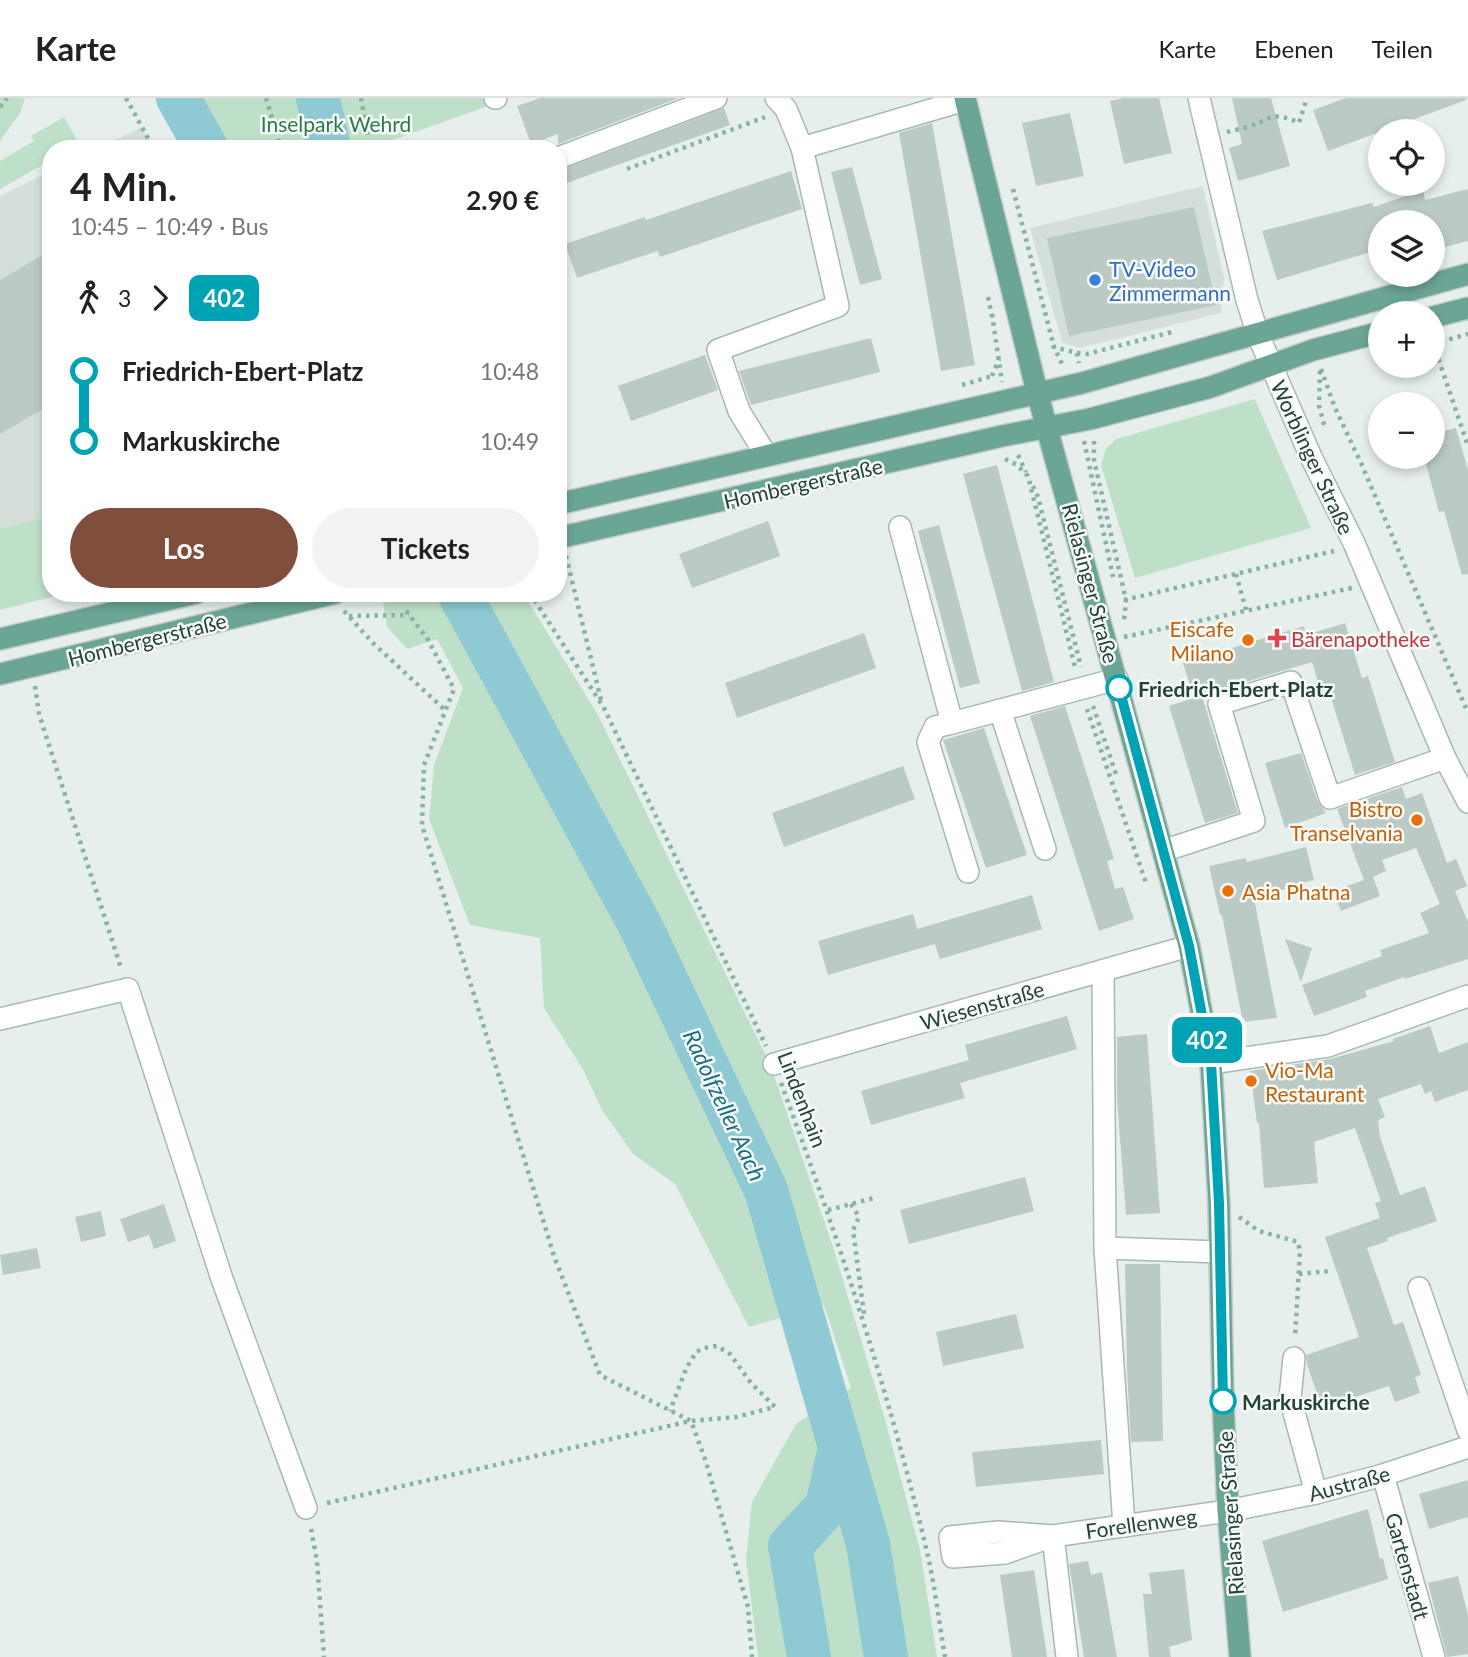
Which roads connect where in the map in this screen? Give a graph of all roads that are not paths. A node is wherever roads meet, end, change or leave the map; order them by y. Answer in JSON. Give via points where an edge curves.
{"nodes":[{"id":1,"x":716,"y":98,"type":"edge"},
{"id":2,"x":1199,"y":98,"type":"edge"},
{"id":3,"x":965,"y":99,"type":"edge"},
{"id":4,"x":781,"y":103,"type":"edge"},
{"id":5,"x":802,"y":148,"type":"junction"},
{"id":6,"x":567,"y":155,"type":"edge"},
{"id":7,"x":1468,"y":274,"type":"edge"},
{"id":8,"x":1468,"y":308,"type":"edge"},
{"id":9,"x":1445,"y":314,"type":"edge"},
{"id":10,"x":1258,"y":335,"type":"junction"},
{"id":11,"x":1368,"y":335,"type":"edge"},
{"id":12,"x":1270,"y":366,"type":"junction"},
{"id":13,"x":1037,"y":392,"type":"junction"},
{"id":14,"x":1047,"y":428,"type":"junction"},
{"id":15,"x":766,"y":455,"type":"junction"},
{"id":16,"x":567,"y":502,"type":"edge"},
{"id":17,"x":900,"y":527,"type":"dead end"},
{"id":18,"x":567,"y":542,"type":"edge"},
{"id":19,"x":158,"y":602,"type":"edge"},
{"id":20,"x":299,"y":602,"type":"edge"},
{"id":21,"x":0,"y":639,"type":"edge"},
{"id":22,"x":0,"y":674,"type":"edge"},
{"id":23,"x":1117,"y":679,"type":"junction"},
{"id":24,"x":1000,"y":710,"type":"junction"},
{"id":25,"x":952,"y":723,"type":"junction"},
{"id":26,"x":1445,"y":758,"type":"junction"},
{"id":27,"x":1468,"y":802,"type":"edge"},
{"id":28,"x":1045,"y":849,"type":"dead end"},
{"id":29,"x":1163,"y":851,"type":"junction"},
{"id":30,"x":968,"y":872,"type":"dead end"},
{"id":31,"x":1189,"y":946,"type":"junction"},
{"id":32,"x":1103,"y":971,"type":"junction"},
{"id":33,"x":1468,"y":996,"type":"edge"},
{"id":34,"x":0,"y":1019,"type":"edge"},
{"id":35,"x":1211,"y":1063,"type":"junction"},
{"id":36,"x":775,"y":1064,"type":"road end"},
{"id":37,"x":1105,"y":1248,"type":"junction"},
{"id":38,"x":1220,"y":1252,"type":"junction"},
{"id":39,"x":1419,"y":1288,"type":"dead end"},
{"id":40,"x":1294,"y":1358,"type":"road end"},
{"id":41,"x":1468,"y":1430,"type":"edge"},
{"id":42,"x":1468,"y":1447,"type":"edge"},
{"id":43,"x":1383,"y":1475,"type":"junction"},
{"id":44,"x":1316,"y":1493,"type":"junction"},
{"id":45,"x":306,"y":1508,"type":"road end"},
{"id":46,"x":1228,"y":1511,"type":"junction"},
{"id":47,"x":1124,"y":1526,"type":"junction"},
{"id":48,"x":1067,"y":1657,"type":"edge"},
{"id":49,"x":1240,"y":1657,"type":"edge"},
{"id":50,"x":1434,"y":1657,"type":"edge"}],
"edges":[{"from":1,"to":6,"type":"street"},
{"from":2,"to":10,"type":"street","name":"Worblinger Straße"},
{"from":3,"to":5,"type":"street"},
{"from":3,"to":13,"type":"main road","name":"Rielasinger Straße"},
{"from":4,"to":5,"type":"street"},
{"from":5,"to":15,"type":"street","via":[[838,306],[719,350],[739,411]]},
{"from":7,"to":10,"type":"main road"},
{"from":8,"to":9,"type":"main road"},
{"from":10,"to":12,"type":"street","name":"Worblinger Straße"},
{"from":10,"to":13,"type":"main road"},
{"from":11,"to":12,"type":"main road"},
{"from":12,"to":14,"type":"main road","via":[[1211,387]]},
{"from":12,"to":26,"type":"street","name":"Worblinger Straße","via":[[1354,543]]},
{"from":13,"to":14,"type":"main road","name":"Rielasinger Straße"},
{"from":13,"to":15,"type":"main road","name":"Hombergerstraße"},
{"from":14,"to":18,"type":"main road","name":"Hombergerstraße"},
{"from":14,"to":23,"type":"main road","name":"Rielasinger Straße"},
{"from":15,"to":16,"type":"main road","name":"Hombergerstraße"},
{"from":17,"to":25,"type":"street"},
{"from":19,"to":21,"type":"main road","name":"Hombergerstraße"},
{"from":20,"to":22,"type":"main road","name":"Hombergerstraße"},
{"from":23,"to":24,"type":"street"},
{"from":23,"to":29,"type":"main road","name":"Rielasinger Straße"},
{"from":24,"to":25,"type":"street"},
{"from":24,"to":28,"type":"street"},
{"from":25,"to":30,"type":"street","via":[[935,727],[929,742]]},
{"from":26,"to":27,"type":"street","name":"Worblinger Straße"},
{"from":26,"to":29,"type":"street","via":[[1331,798],[1291,682],[1219,704],[1254,821]]},
{"from":29,"to":31,"type":"main road","name":"Rielasinger Straße"},
{"from":31,"to":32,"type":"street","name":"Wiesenstraße"},
{"from":31,"to":35,"type":"main road","name":"Rielasinger Straße"},
{"from":32,"to":36,"type":"street","name":"Wiesenstraße"},
{"from":32,"to":37,"type":"street"},
{"from":33,"to":35,"type":"street","via":[[1328,1046]]},
{"from":34,"to":45,"type":"street","via":[[128,989],[222,1279]]},
{"from":35,"to":38,"type":"main road","name":"Rielasinger Straße"},
{"from":37,"to":38,"type":"street"},
{"from":37,"to":47,"type":"street"},
{"from":38,"to":46,"type":"main road","name":"Rielasinger Straße"},
{"from":39,"to":41,"type":"street"},
{"from":40,"to":44,"type":"street","via":[[1290,1398]]},
{"from":42,"to":43,"type":"street","name":"Austraße"},
{"from":43,"to":44,"type":"street","name":"Austraße"},
{"from":43,"to":50,"type":"street","name":"Gartenstadt"},
{"from":44,"to":46,"type":"street","name":"Austraße"},
{"from":46,"to":47,"type":"street","name":"Forellenweg"},
{"from":46,"to":49,"type":"main road","name":"Rielasinger Straße"},
{"from":47,"to":48,"type":"street","name":"Forellenweg","via":[[1053,1536]]}]}
